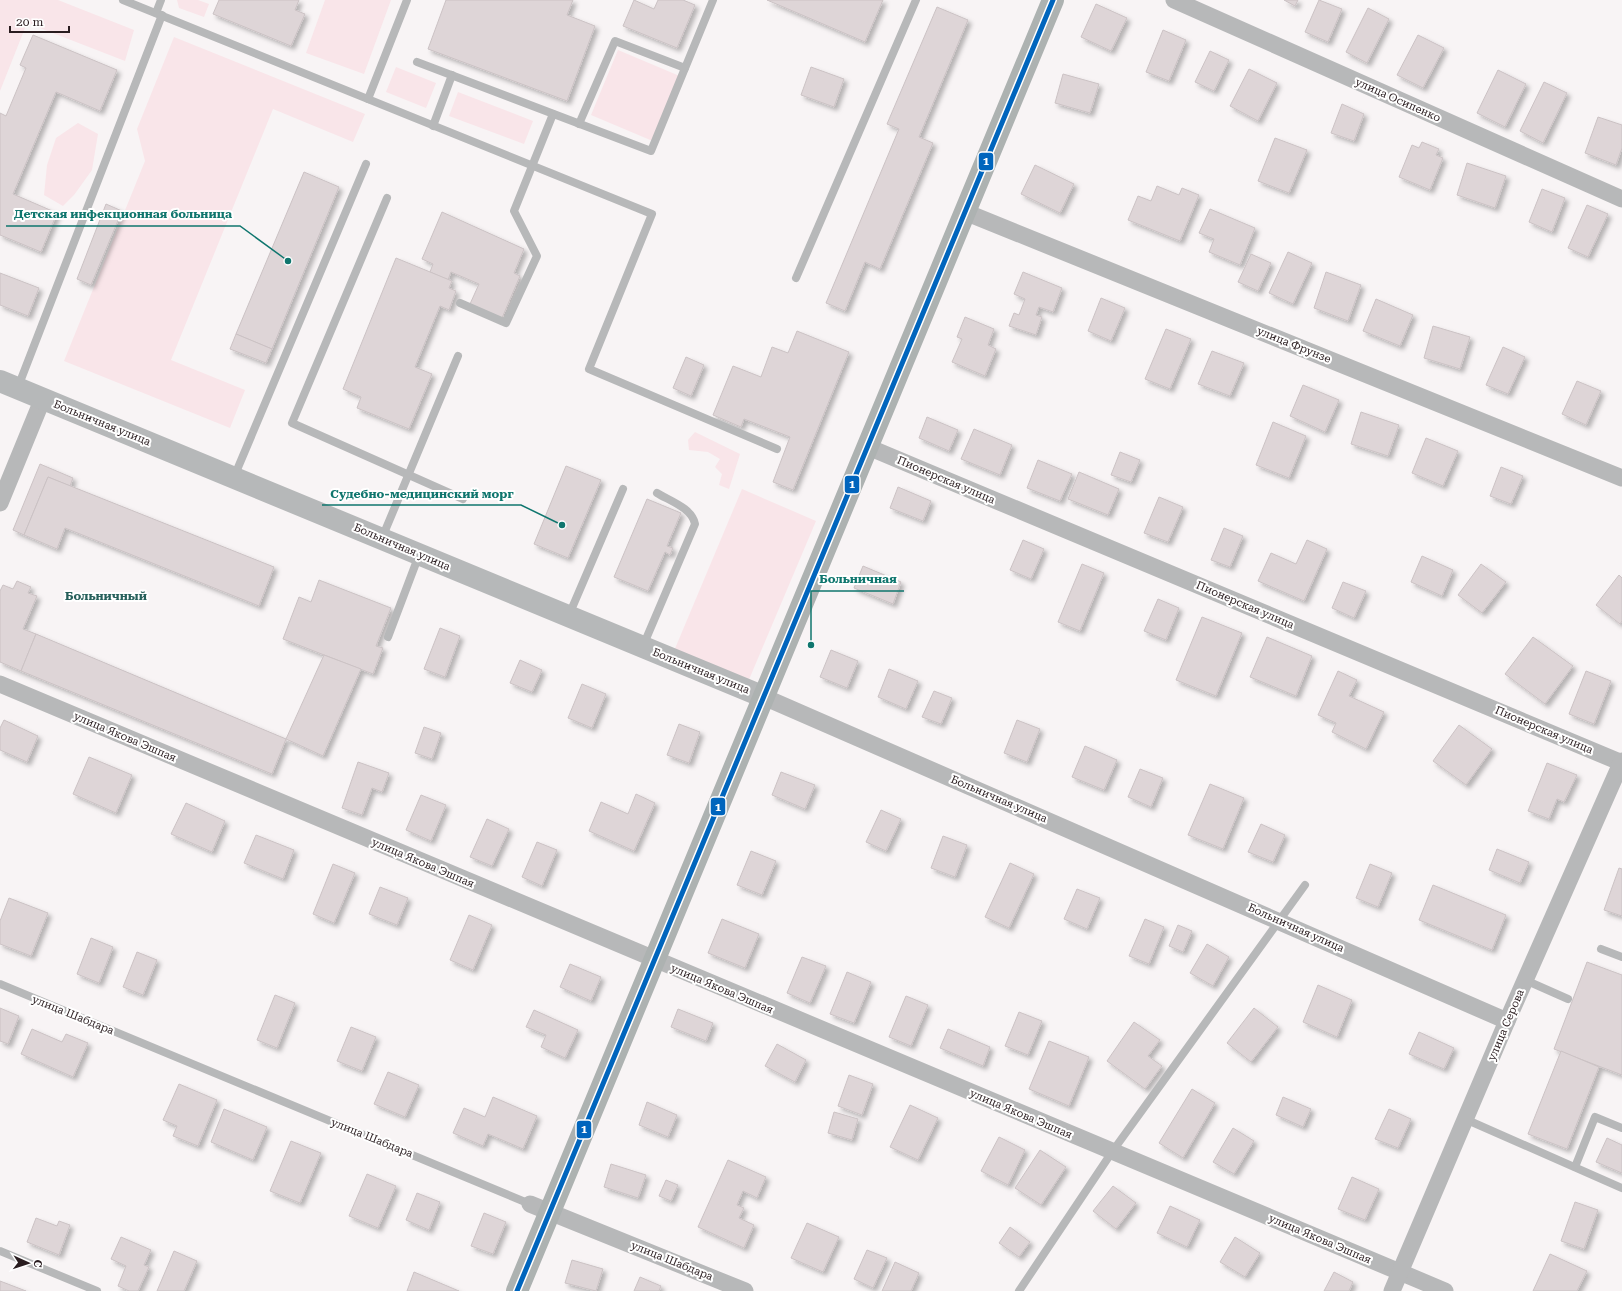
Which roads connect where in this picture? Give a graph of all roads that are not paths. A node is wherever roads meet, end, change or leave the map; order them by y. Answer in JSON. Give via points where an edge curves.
{"nodes":[{"id":1,"x":123,"y":0,"type":"edge"},
{"id":2,"x":161,"y":0,"type":"edge"},
{"id":3,"x":407,"y":0,"type":"edge"},
{"id":4,"x":713,"y":0,"type":"edge"},
{"id":5,"x":916,"y":0,"type":"edge"},
{"id":6,"x":1053,"y":0,"type":"edge"},
{"id":7,"x":1174,"y":0,"type":"edge"},
{"id":8,"x":159,"y":14,"type":"junction"},
{"id":9,"x":417,"y":62,"type":"dead end"},
{"id":10,"x":685,"y":68,"type":"junction"},
{"id":11,"x":452,"y":75,"type":"junction"},
{"id":12,"x":368,"y":100,"type":"junction"},
{"id":13,"x":552,"y":114,"type":"junction"},
{"id":14,"x":579,"y":124,"type":"junction"},
{"id":15,"x":433,"y":126,"type":"junction"},
{"id":16,"x":366,"y":164,"type":"dead end"},
{"id":17,"x":532,"y":165,"type":"junction"},
{"id":18,"x":387,"y":198,"type":"dead end"},
{"id":19,"x":1622,"y":199,"type":"edge"},
{"id":20,"x":965,"y":212,"type":"junction"},
{"id":21,"x":796,"y":278,"type":"dead end"},
{"id":22,"x":460,"y":302,"type":"dead end"},
{"id":23,"x":458,"y":356,"type":"dead end"},
{"id":24,"x":9,"y":384,"type":"edge"},
{"id":25,"x":43,"y":398,"type":"junction"},
{"id":26,"x":868,"y":447,"type":"junction"},
{"id":27,"x":777,"y":449,"type":"dead end"},
{"id":28,"x":409,"y":475,"type":"junction"},
{"id":29,"x":234,"y":477,"type":"junction"},
{"id":30,"x":1622,"y":478,"type":"edge"},
{"id":31,"x":623,"y":489,"type":"dead end"},
{"id":32,"x":657,"y":493,"type":"dead end"},
{"id":33,"x":463,"y":499,"type":"dead end"},
{"id":34,"x":0,"y":503,"type":"edge"},
{"id":35,"x":382,"y":539,"type":"junction"},
{"id":36,"x":419,"y":554,"type":"junction"},
{"id":37,"x":569,"y":616,"type":"junction"},
{"id":38,"x":388,"y":637,"type":"dead end"},
{"id":39,"x":643,"y":647,"type":"junction"},
{"id":40,"x":0,"y":684,"type":"edge"},
{"id":41,"x":764,"y":697,"type":"junction"},
{"id":42,"x":1622,"y":762,"type":"edge"},
{"id":43,"x":1305,"y":884,"type":"dead end"},
{"id":44,"x":1280,"y":921,"type":"junction"},
{"id":45,"x":1601,"y":949,"type":"dead end"},
{"id":46,"x":1622,"y":957,"type":"edge"},
{"id":47,"x":654,"y":960,"type":"junction"},
{"id":48,"x":1525,"y":980,"type":"junction"},
{"id":49,"x":0,"y":984,"type":"edge"},
{"id":50,"x":1568,"y":999,"type":"dead end"},
{"id":51,"x":1507,"y":1021,"type":"junction"},
{"id":52,"x":1465,"y":1119,"type":"junction"},
{"id":53,"x":1622,"y":1128,"type":"edge"},
{"id":54,"x":1112,"y":1152,"type":"junction"},
{"id":55,"x":1575,"y":1167,"type":"junction"},
{"id":56,"x":1622,"y":1188,"type":"edge"},
{"id":57,"x":530,"y":1204,"type":"joint"},
{"id":58,"x":550,"y":1212,"type":"junction"},
{"id":59,"x":0,"y":1251,"type":"edge"},
{"id":60,"x":1400,"y":1272,"type":"junction"},
{"id":61,"x":97,"y":1291,"type":"edge"},
{"id":62,"x":517,"y":1291,"type":"edge"},
{"id":63,"x":745,"y":1291,"type":"edge"},
{"id":64,"x":1018,"y":1291,"type":"edge"},
{"id":65,"x":1392,"y":1291,"type":"edge"},
{"id":66,"x":1445,"y":1291,"type":"edge"}],
"edges":[{"from":1,"to":8,"type":"lane"},
{"from":2,"to":8,"type":"lane"},
{"from":3,"to":12,"type":"lane"},
{"from":4,"to":10,"type":"lane"},
{"from":5,"to":21,"type":"lane"},
{"from":6,"to":20,"type":"main road"},
{"from":7,"to":19,"type":"street","name":"улица Осипенко"},
{"from":8,"to":12,"type":"lane"},
{"from":8,"to":24,"type":"lane"},
{"from":9,"to":11,"type":"lane"},
{"from":10,"to":14,"type":"lane","via":[[615,41]]},
{"from":10,"to":14,"type":"lane","via":[[651,152]]},
{"from":11,"to":13,"type":"lane"},
{"from":11,"to":15,"type":"lane"},
{"from":12,"to":15,"type":"lane"},
{"from":13,"to":14,"type":"lane"},
{"from":13,"to":17,"type":"lane"},
{"from":15,"to":17,"type":"lane"},
{"from":16,"to":29,"type":"lane"},
{"from":17,"to":22,"type":"lane","via":[[514,211],[536,256],[506,323]]},
{"from":17,"to":27,"type":"lane","via":[[652,214],[589,369]]},
{"from":18,"to":28,"type":"lane","via":[[292,423]]},
{"from":20,"to":26,"type":"main road"},
{"from":20,"to":30,"type":"street","name":"улица Фрунзе"},
{"from":23,"to":28,"type":"lane"},
{"from":24,"to":25,"type":"street","name":"Больничная улица"},
{"from":25,"to":29,"type":"street","name":"Больничная улица"},
{"from":25,"to":34,"type":"street"},
{"from":26,"to":41,"type":"main road"},
{"from":26,"to":42,"type":"street","name":"Пионерская улица"},
{"from":28,"to":33,"type":"lane"},
{"from":28,"to":35,"type":"lane"},
{"from":29,"to":35,"type":"street","name":"Больничная улица"},
{"from":31,"to":37,"type":"lane"},
{"from":32,"to":39,"type":"lane","via":[[690,512],[695,524]]},
{"from":35,"to":36,"type":"street","name":"Больничная улица"},
{"from":36,"to":37,"type":"street","name":"Больничная улица"},
{"from":36,"to":38,"type":"lane"},
{"from":37,"to":39,"type":"street","name":"Больничная улица"},
{"from":39,"to":41,"type":"street","name":"Больничная улица"},
{"from":40,"to":47,"type":"street","name":"улица Якова Эшпая"},
{"from":41,"to":44,"type":"street","name":"Больничная улица"},
{"from":41,"to":47,"type":"main road"},
{"from":42,"to":48,"type":"street","name":"улица Серова"},
{"from":43,"to":44,"type":"lane"},
{"from":44,"to":51,"type":"street","name":"Больничная улица"},
{"from":44,"to":54,"type":"lane"},
{"from":45,"to":46,"type":"lane"},
{"from":47,"to":54,"type":"street","name":"улица Якова Эшпая"},
{"from":47,"to":58,"type":"main road"},
{"from":48,"to":50,"type":"lane"},
{"from":48,"to":51,"type":"street","name":"улица Серова"},
{"from":49,"to":57,"type":"lane","name":"улица Шабдара"},
{"from":51,"to":52,"type":"street","name":"улица Серова"},
{"from":52,"to":55,"type":"lane"},
{"from":52,"to":60,"type":"street","name":"улица Серова"},
{"from":53,"to":55,"type":"lane","via":[[1595,1117]]},
{"from":54,"to":60,"type":"street","name":"улица Якова Эшпая"},
{"from":54,"to":64,"type":"lane"},
{"from":55,"to":56,"type":"lane"},
{"from":57,"to":58,"type":"street","name":"улица Шабдара"},
{"from":58,"to":62,"type":"main road"},
{"from":58,"to":63,"type":"street","name":"улица Шабдара"},
{"from":59,"to":61,"type":"lane"},
{"from":60,"to":65,"type":"street","name":"улица Серова"},
{"from":60,"to":66,"type":"street","name":"улица Якова Эшпая"}]}
